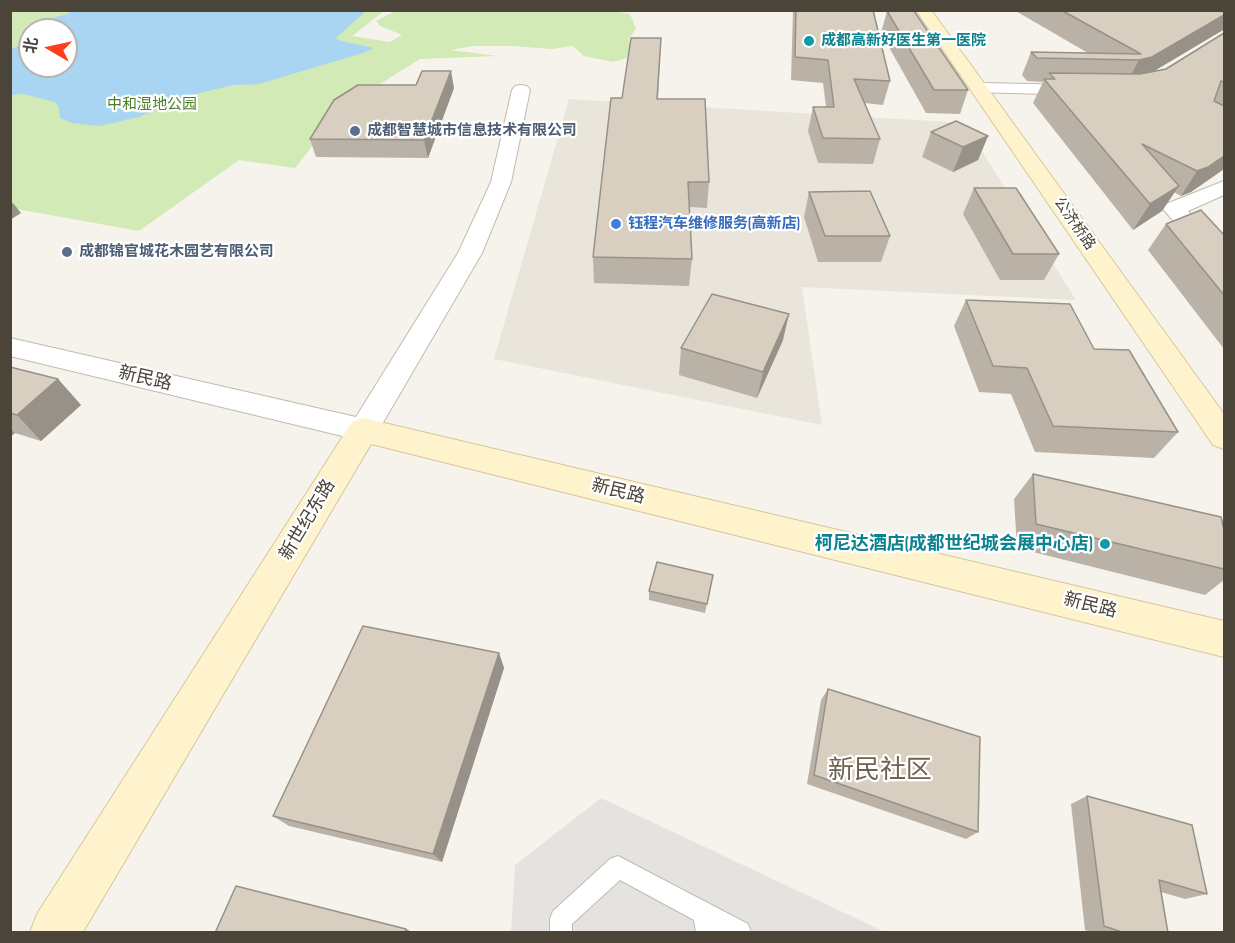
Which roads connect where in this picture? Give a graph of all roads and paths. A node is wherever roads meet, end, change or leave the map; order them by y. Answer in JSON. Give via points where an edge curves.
{"nodes":[{"id":1,"x":923,"y":10,"type":"edge"},
{"id":2,"x":979,"y":88,"type":"junction"},
{"id":3,"x":520,"y":90,"type":"dead end"},
{"id":4,"x":1104,"y":90,"type":"edge"},
{"id":5,"x":1224,"y":187,"type":"edge"},
{"id":6,"x":1224,"y":266,"type":"edge"},
{"id":7,"x":10,"y":347,"type":"edge"},
{"id":8,"x":363,"y":430,"type":"junction"},
{"id":9,"x":1224,"y":437,"type":"edge"},
{"id":10,"x":1224,"y":639,"type":"edge"},
{"id":11,"x":706,"y":923,"type":"edge"},
{"id":12,"x":56,"y":933,"type":"edge"},
{"id":13,"x":561,"y":933,"type":"edge"},
{"id":14,"x":740,"y":933,"type":"edge"}],
"edges":[{"from":1,"to":2,"type":"main road","name":"公济桥路"},
{"from":2,"to":4,"type":"street"},
{"from":2,"to":9,"type":"main road","name":"公济桥路"},
{"from":3,"to":8,"type":"street","name":"新世纪东路","via":[[501,182],[470,254]]},
{"from":5,"to":6,"type":"street","via":[[1174,209]]},
{"from":7,"to":8,"type":"street","name":"新民路"},
{"from":8,"to":10,"type":"main road","name":"新民路"},
{"from":8,"to":12,"type":"main road","name":"新世纪东路"},
{"from":11,"to":13,"type":"lane","via":[[618,867],[561,919]]},
{"from":11,"to":14,"type":"lane"}]}
